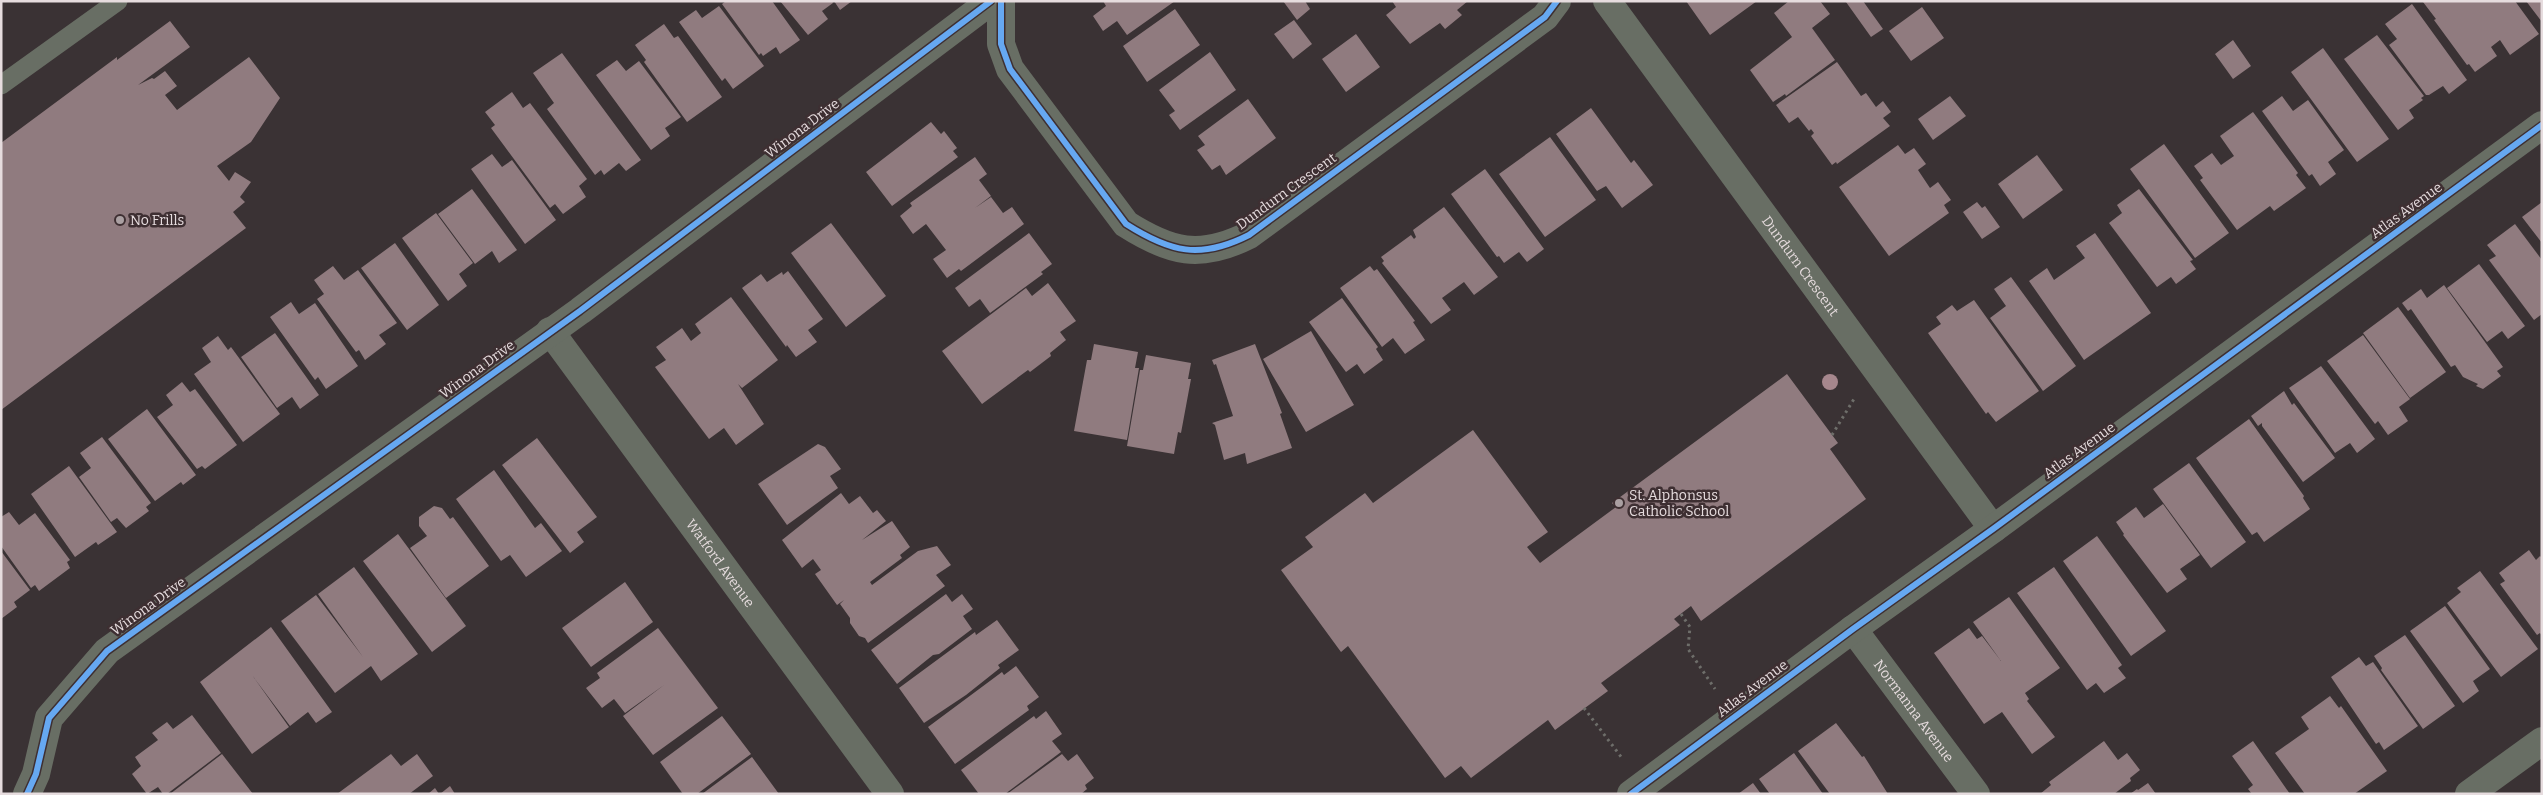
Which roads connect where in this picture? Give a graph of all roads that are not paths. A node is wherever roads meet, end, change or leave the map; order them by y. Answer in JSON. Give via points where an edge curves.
{"nodes":[{"id":1,"x":118,"y":1,"type":"edge"},
{"id":2,"x":991,"y":1,"type":"edge"},
{"id":3,"x":1001,"y":1,"type":"edge"},
{"id":4,"x":1557,"y":1,"type":"edge"},
{"id":5,"x":1607,"y":1,"type":"edge"},
{"id":6,"x":1,"y":85,"type":"edge"},
{"id":7,"x":2542,"y":125,"type":"edge"},
{"id":8,"x":550,"y":332,"type":"junction"},
{"id":9,"x":1994,"y":529,"type":"junction"},
{"id":10,"x":1853,"y":629,"type":"junction"},
{"id":11,"x":2542,"y":741,"type":"edge"},
{"id":12,"x":38,"y":787,"type":"edge"},
{"id":13,"x":890,"y":794,"type":"edge"},
{"id":14,"x":1631,"y":794,"type":"edge"},
{"id":15,"x":1976,"y":794,"type":"edge"},
{"id":16,"x":2469,"y":794,"type":"edge"}],
"edges":[{"from":1,"to":6,"type":"lane"},
{"from":2,"to":8,"type":"street","name":"Winona Drive"},
{"from":3,"to":4,"type":"street","name":"Dundurn Crescent","via":[[1001,44],[1010,69],[1126,224],[1174,249],[1194,251],[1214,250],[1248,235],[1545,17]]},
{"from":5,"to":9,"type":"street","name":"Dundurn Crescent"},
{"from":7,"to":9,"type":"street","name":"Atlas Avenue"},
{"from":8,"to":12,"type":"street","name":"Winona Drive","via":[[107,651],[49,718]]},
{"from":8,"to":13,"type":"street","name":"Watford Avenue"},
{"from":9,"to":10,"type":"street","name":"Atlas Avenue"},
{"from":10,"to":14,"type":"street","name":"Atlas Avenue"},
{"from":10,"to":15,"type":"street","name":"Normanna Avenue"},
{"from":11,"to":16,"type":"street"}]}
